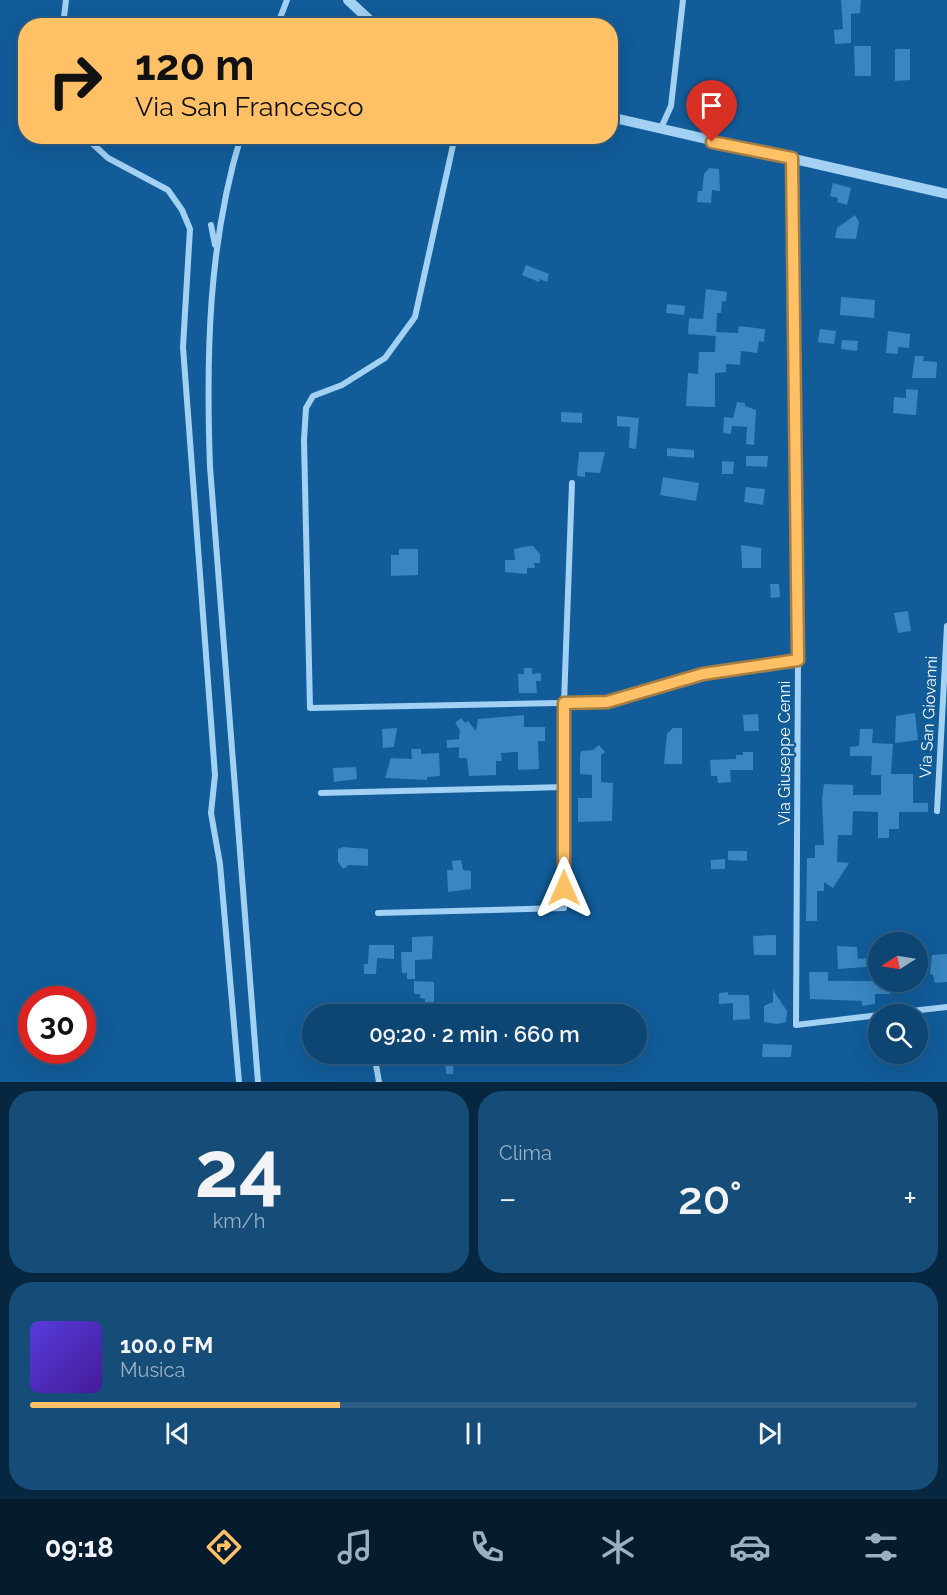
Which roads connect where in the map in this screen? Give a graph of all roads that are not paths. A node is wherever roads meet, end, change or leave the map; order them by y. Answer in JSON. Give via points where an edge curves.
{"nodes":[{"id":1,"x":66,"y":0,"type":"edge"},
{"id":2,"x":287,"y":0,"type":"edge"},
{"id":3,"x":348,"y":0,"type":"edge"},
{"id":4,"x":683,"y":0,"type":"edge"},
{"id":5,"x":64,"y":18,"type":"edge"},
{"id":6,"x":280,"y":18,"type":"edge"},
{"id":7,"x":367,"y":18,"type":"edge"},
{"id":8,"x":618,"y":119,"type":"edge"},
{"id":9,"x":661,"y":128,"type":"junction"},
{"id":10,"x":93,"y":144,"type":"edge"},
{"id":11,"x":239,"y":144,"type":"edge"},
{"id":12,"x":453,"y":144,"type":"edge"},
{"id":13,"x":792,"y":158,"type":"junction"},
{"id":14,"x":947,"y":194,"type":"edge"},
{"id":15,"x":211,"y":225,"type":"dead end"},
{"id":16,"x":217,"y":252,"type":"junction"},
{"id":17,"x":572,"y":483,"type":"dead end"},
{"id":18,"x":947,"y":626,"type":"edge"},
{"id":19,"x":947,"y":637,"type":"edge"},
{"id":20,"x":798,"y":660,"type":"junction"},
{"id":21,"x":564,"y":703,"type":"junction"},
{"id":22,"x":564,"y":788,"type":"junction"},
{"id":23,"x":321,"y":793,"type":"dead end"},
{"id":24,"x":937,"y":811,"type":"dead end"},
{"id":25,"x":378,"y":913,"type":"dead end"},
{"id":26,"x":947,"y":1007,"type":"edge"},
{"id":27,"x":928,"y":1009,"type":"edge"},
{"id":28,"x":868,"y":1016,"type":"edge"},
{"id":29,"x":376,"y":1064,"type":"edge"},
{"id":30,"x":239,"y":1082,"type":"edge"},
{"id":31,"x":258,"y":1082,"type":"edge"},
{"id":32,"x":379,"y":1082,"type":"edge"}],
"edges":[{"from":1,"to":5,"type":"street"},
{"from":2,"to":6,"type":"street"},
{"from":3,"to":7,"type":"street"},
{"from":4,"to":9,"type":"street","via":[[671,106]]},
{"from":8,"to":9,"type":"street"},
{"from":9,"to":13,"type":"street"},
{"from":10,"to":30,"type":"street","via":[[108,158],[168,189],[190,229],[183,347],[215,775],[211,813],[220,864]]},
{"from":11,"to":16,"type":"street"},
{"from":12,"to":21,"type":"street","via":[[415,317],[385,358],[342,385],[313,396],[306,408],[310,708]]},
{"from":13,"to":14,"type":"street"},
{"from":13,"to":20,"type":"street","name":"Via Giuseppe Cenni"},
{"from":15,"to":16,"type":"street"},
{"from":16,"to":31,"type":"street","via":[[208,348],[210,467]]},
{"from":17,"to":21,"type":"street"},
{"from":18,"to":19,"type":"street","name":"Via San Giovanni"},
{"from":19,"to":24,"type":"street","name":"Via San Giovanni"},
{"from":20,"to":21,"type":"street","via":[[703,674],[607,702]]},
{"from":20,"to":28,"type":"street","name":"Via Giuseppe Cenni","via":[[796,1025]]},
{"from":21,"to":22,"type":"street"},
{"from":22,"to":23,"type":"street"},
{"from":22,"to":25,"type":"street","via":[[564,908]]},
{"from":26,"to":27,"type":"street"},
{"from":29,"to":32,"type":"street"}]}
